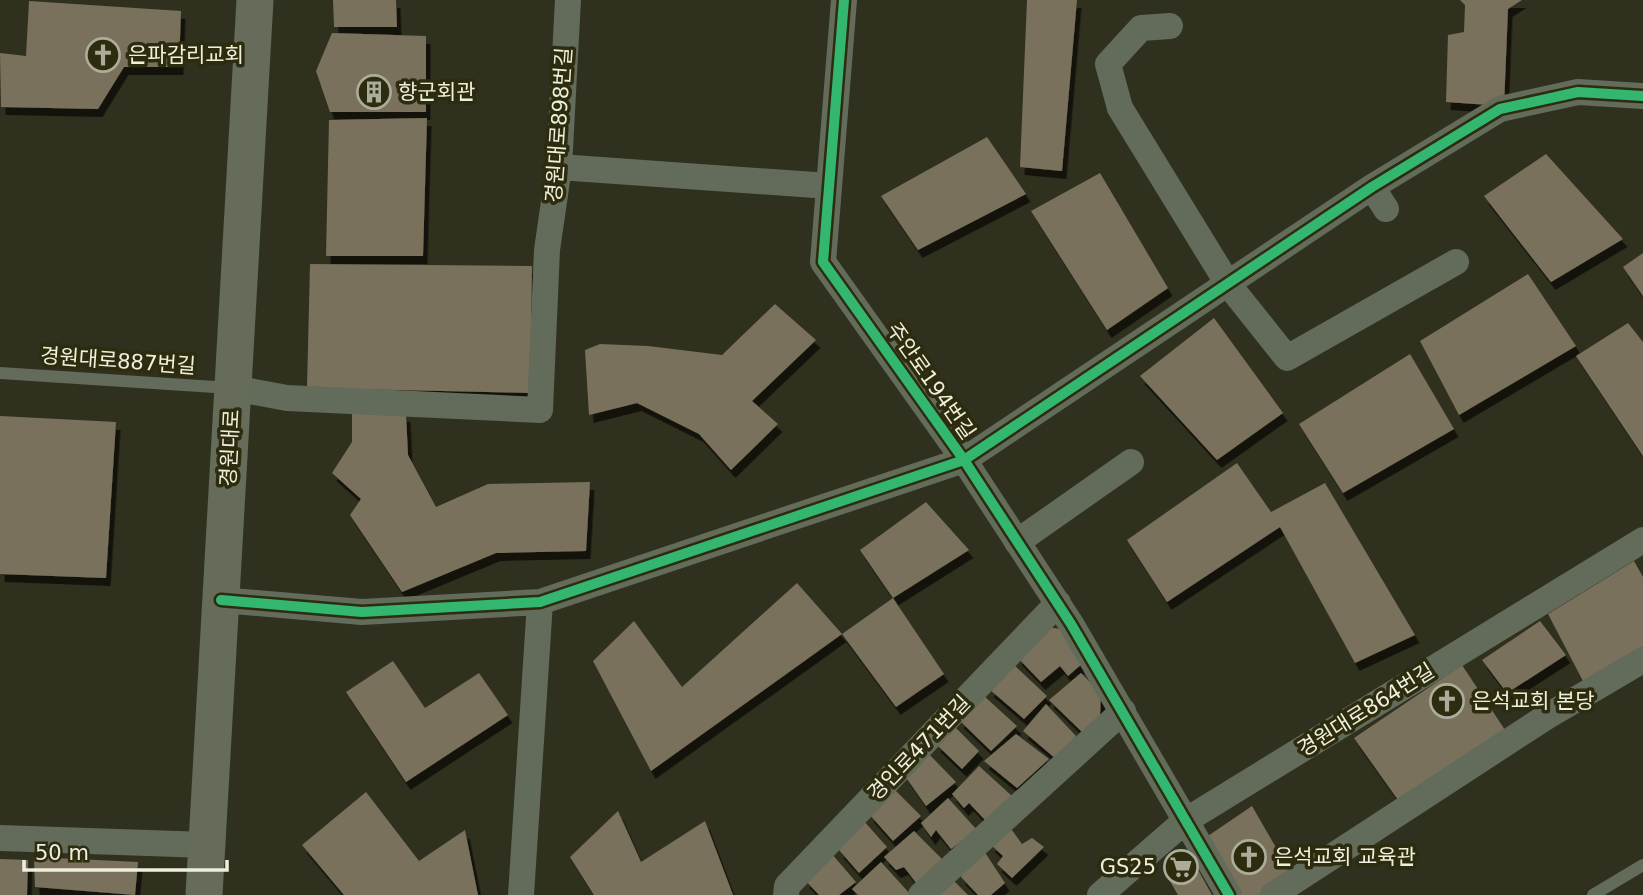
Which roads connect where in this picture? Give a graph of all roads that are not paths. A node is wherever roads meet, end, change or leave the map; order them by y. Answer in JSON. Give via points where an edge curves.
{"nodes":[{"id":1,"x":255,"y":0,"type":"edge"},
{"id":2,"x":568,"y":0,"type":"edge"},
{"id":3,"x":844,"y":0,"type":"edge"},
{"id":4,"x":1170,"y":26,"type":"dead end"},
{"id":5,"x":1643,"y":96,"type":"edge"},
{"id":6,"x":559,"y":167,"type":"junction"},
{"id":7,"x":829,"y":186,"type":"junction"},
{"id":8,"x":1457,"y":262,"type":"dead end"},
{"id":9,"x":1228,"y":284,"type":"junction"},
{"id":10,"x":0,"y":373,"type":"edge"},
{"id":11,"x":233,"y":388,"type":"junction"},
{"id":12,"x":964,"y":460,"type":"junction"},
{"id":13,"x":1131,"y":462,"type":"dead end"},
{"id":14,"x":1017,"y":542,"type":"junction"},
{"id":15,"x":1641,"y":545,"type":"edge"},
{"id":16,"x":221,"y":600,"type":"junction"},
{"id":17,"x":540,"y":601,"type":"junction"},
{"id":18,"x":1058,"y":603,"type":"junction"},
{"id":19,"x":1643,"y":660,"type":"edge"},
{"id":20,"x":1123,"y":710,"type":"junction"},
{"id":21,"x":1185,"y":821,"type":"junction"},
{"id":22,"x":0,"y":838,"type":"edge"},
{"id":23,"x":207,"y":845,"type":"junction"},
{"id":24,"x":1643,"y":865,"type":"edge"},
{"id":25,"x":204,"y":895,"type":"edge"},
{"id":26,"x":521,"y":895,"type":"edge"},
{"id":27,"x":786,"y":895,"type":"edge"},
{"id":28,"x":921,"y":895,"type":"edge"},
{"id":29,"x":1100,"y":895,"type":"edge"},
{"id":30,"x":1229,"y":895,"type":"edge"},
{"id":31,"x":1273,"y":895,"type":"edge"},
{"id":32,"x":1592,"y":895,"type":"edge"}],
"edges":[{"from":1,"to":11,"type":"main road","name":"경원대로"},
{"from":2,"to":6,"type":"street","name":"경원대로898번길"},
{"from":3,"to":7,"type":"street","name":"주안로194번길"},
{"from":4,"to":9,"type":"street","via":[[1141,28],[1108,64],[1119,108]]},
{"from":5,"to":9,"type":"street","via":[[1577,92],[1500,109],[1379,198]]},
{"from":6,"to":7,"type":"street"},
{"from":6,"to":11,"type":"street","name":"경원대로898번길","via":[[547,250],[540,410],[287,398]]},
{"from":7,"to":12,"type":"street","name":"주안로194번길","via":[[823,262]]},
{"from":8,"to":9,"type":"street","via":[[1287,358]]},
{"from":9,"to":12,"type":"street"},
{"from":10,"to":11,"type":"lane","name":"경원대로887번길"},
{"from":11,"to":16,"type":"main road","name":"경원대로"},
{"from":12,"to":14,"type":"street","name":"주안로194번길"},
{"from":12,"to":17,"type":"street"},
{"from":13,"to":14,"type":"street"},
{"from":14,"to":18,"type":"street","name":"주안로194번길"},
{"from":15,"to":21,"type":"street","name":"경원대로864번길"},
{"from":16,"to":17,"type":"street","via":[[362,612]]},
{"from":16,"to":23,"type":"main road","name":"경원대로"},
{"from":17,"to":26,"type":"street"},
{"from":18,"to":20,"type":"street","name":"주안로194번길"},
{"from":18,"to":27,"type":"street","name":"경인로471번길","via":[[787,886]]},
{"from":19,"to":31,"type":"street","via":[[1546,717]]},
{"from":20,"to":21,"type":"street","name":"주안로194번길"},
{"from":20,"to":28,"type":"street"},
{"from":21,"to":29,"type":"street","name":"경원대로864번길"},
{"from":21,"to":30,"type":"street","name":"주안로194번길"},
{"from":22,"to":23,"type":"street"},
{"from":23,"to":25,"type":"main road","name":"경원대로"},
{"from":24,"to":32,"type":"lane"}]}
